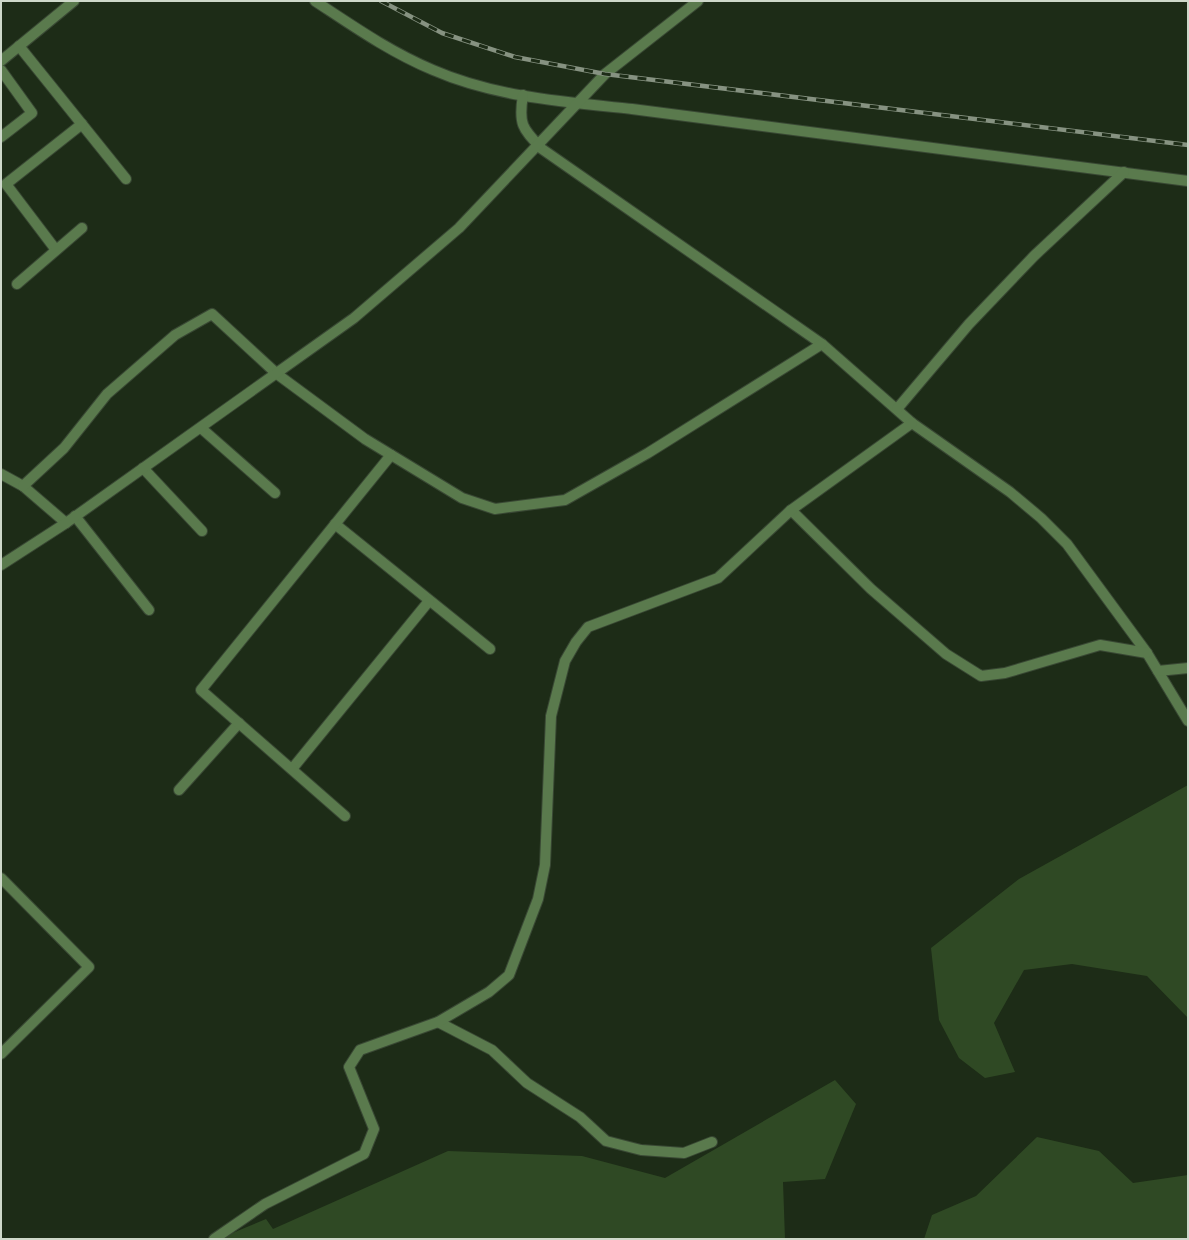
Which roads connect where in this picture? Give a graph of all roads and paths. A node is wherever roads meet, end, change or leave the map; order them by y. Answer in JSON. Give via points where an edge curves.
{"nodes":[{"id":1,"x":74,"y":1,"type":"edge"},
{"id":2,"x":315,"y":1,"type":"edge"},
{"id":3,"x":698,"y":1,"type":"edge"},
{"id":4,"x":19,"y":46,"type":"junction"},
{"id":5,"x":1,"y":61,"type":"edge"},
{"id":6,"x":1,"y":70,"type":"edge"},
{"id":7,"x":523,"y":95,"type":"junction"},
{"id":8,"x":576,"y":104,"type":"junction"},
{"id":9,"x":82,"y":124,"type":"junction"},
{"id":10,"x":1,"y":137,"type":"edge"},
{"id":11,"x":538,"y":145,"type":"junction"},
{"id":12,"x":1124,"y":172,"type":"junction"},
{"id":13,"x":126,"y":179,"type":"dead end"},
{"id":14,"x":1188,"y":181,"type":"edge"},
{"id":15,"x":82,"y":228,"type":"dead end"},
{"id":16,"x":56,"y":250,"type":"junction"},
{"id":17,"x":17,"y":284,"type":"dead end"},
{"id":18,"x":822,"y":344,"type":"junction"},
{"id":19,"x":277,"y":374,"type":"junction"},
{"id":20,"x":897,"y":410,"type":"junction"},
{"id":21,"x":912,"y":423,"type":"junction"},
{"id":22,"x":201,"y":428,"type":"junction"},
{"id":23,"x":391,"y":455,"type":"junction"},
{"id":24,"x":143,"y":468,"type":"junction"},
{"id":25,"x":1,"y":474,"type":"edge"},
{"id":26,"x":23,"y":486,"type":"junction"},
{"id":27,"x":275,"y":493,"type":"dead end"},
{"id":28,"x":791,"y":510,"type":"junction"},
{"id":29,"x":75,"y":516,"type":"junction"},
{"id":30,"x":66,"y":523,"type":"junction"},
{"id":31,"x":335,"y":524,"type":"junction"},
{"id":32,"x":202,"y":531,"type":"dead end"},
{"id":33,"x":1,"y":565,"type":"edge"},
{"id":34,"x":429,"y":601,"type":"junction"},
{"id":35,"x":149,"y":610,"type":"dead end"},
{"id":36,"x":490,"y":649,"type":"dead end"},
{"id":37,"x":1147,"y":653,"type":"junction"},
{"id":38,"x":1188,"y":668,"type":"edge"},
{"id":39,"x":1158,"y":671,"type":"junction"},
{"id":40,"x":1188,"y":721,"type":"edge"},
{"id":41,"x":239,"y":723,"type":"junction"},
{"id":42,"x":292,"y":770,"type":"junction"},
{"id":43,"x":179,"y":790,"type":"dead end"},
{"id":44,"x":345,"y":816,"type":"dead end"},
{"id":45,"x":1,"y":878,"type":"edge"},
{"id":46,"x":438,"y":1022,"type":"junction"},
{"id":47,"x":1,"y":1054,"type":"edge"},
{"id":48,"x":712,"y":1142,"type":"dead end"},
{"id":49,"x":214,"y":1239,"type":"edge"}],
"edges":[{"from":1,"to":4,"type":"street"},
{"from":2,"to":7,"type":"street","via":[[380,44],[434,70],[482,86]]},
{"from":3,"to":8,"type":"street","via":[[605,74]]},
{"from":4,"to":5,"type":"street"},
{"from":4,"to":9,"type":"street"},
{"from":6,"to":10,"type":"street","via":[[32,113]]},
{"from":7,"to":8,"type":"street"},
{"from":7,"to":11,"type":"street","via":[[521,111],[524,130]]},
{"from":8,"to":11,"type":"street"},
{"from":8,"to":12,"type":"street"},
{"from":9,"to":13,"type":"street"},
{"from":9,"to":16,"type":"street","via":[[6,184]]},
{"from":11,"to":18,"type":"street"},
{"from":11,"to":19,"type":"street","via":[[459,228],[354,318]]},
{"from":12,"to":14,"type":"street"},
{"from":12,"to":20,"type":"street","via":[[1034,256],[969,324]]},
{"from":15,"to":16,"type":"street"},
{"from":16,"to":17,"type":"street"},
{"from":18,"to":20,"type":"street"},
{"from":18,"to":23,"type":"street","via":[[648,453],[565,500],[495,509],[462,498]]},
{"from":19,"to":22,"type":"street"},
{"from":19,"to":23,"type":"street","via":[[365,439]]},
{"from":19,"to":26,"type":"street","via":[[212,314],[175,335],[108,394],[64,448]]},
{"from":20,"to":21,"type":"street"},
{"from":21,"to":28,"type":"street"},
{"from":21,"to":37,"type":"street","via":[[1010,492],[1041,518],[1067,544]]},
{"from":22,"to":24,"type":"street"},
{"from":22,"to":27,"type":"street"},
{"from":23,"to":31,"type":"street"},
{"from":24,"to":29,"type":"street"},
{"from":24,"to":32,"type":"street"},
{"from":25,"to":26,"type":"street"},
{"from":26,"to":30,"type":"street"},
{"from":28,"to":37,"type":"street","via":[[871,589],[946,654],[981,676],[1005,673],[1100,645]]},
{"from":28,"to":46,"type":"street","via":[[718,578],[588,627],[576,642],[565,661],[551,716],[545,866],[538,899],[509,975],[489,992]]},
{"from":29,"to":30,"type":"street"},
{"from":29,"to":35,"type":"street"},
{"from":30,"to":33,"type":"street"},
{"from":31,"to":34,"type":"street"},
{"from":31,"to":41,"type":"street","via":[[201,690]]},
{"from":34,"to":36,"type":"street"},
{"from":34,"to":42,"type":"street"},
{"from":37,"to":39,"type":"street"},
{"from":38,"to":39,"type":"street"},
{"from":39,"to":40,"type":"street"},
{"from":41,"to":42,"type":"street"},
{"from":41,"to":43,"type":"street"},
{"from":42,"to":44,"type":"street"},
{"from":45,"to":47,"type":"street","via":[[89,967]]},
{"from":46,"to":48,"type":"street","via":[[492,1050],[526,1082],[580,1117],[606,1141],[641,1150],[684,1153]]},
{"from":46,"to":49,"type":"street","via":[[360,1050],[349,1067],[374,1129],[364,1154],[265,1204]]}]}
